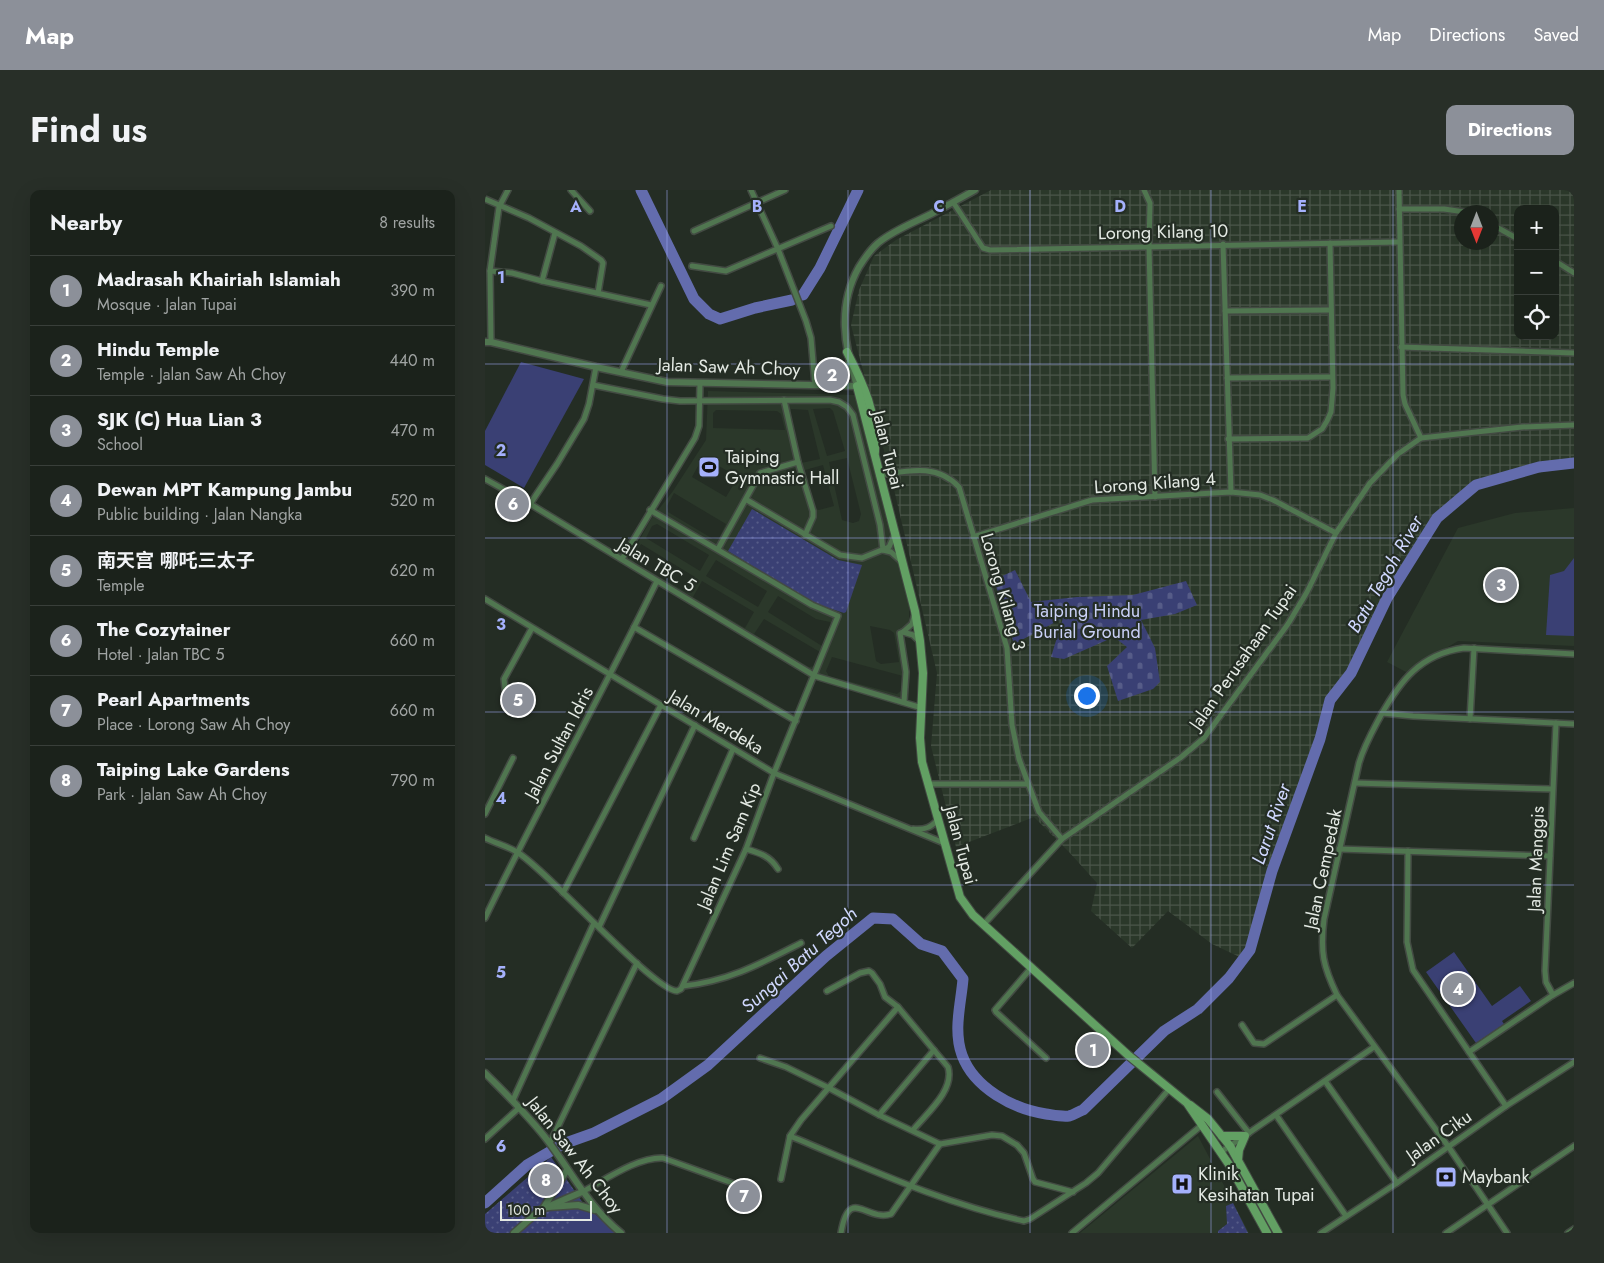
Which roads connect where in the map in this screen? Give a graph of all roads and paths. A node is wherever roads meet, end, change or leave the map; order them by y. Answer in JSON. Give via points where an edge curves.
{"nodes":[{"id":1,"x":508,"y":190,"type":"edge"},
{"id":2,"x":571,"y":190,"type":"edge"},
{"id":3,"x":751,"y":190,"type":"edge"},
{"id":4,"x":785,"y":190,"type":"edge"},
{"id":5,"x":975,"y":190,"type":"edge"},
{"id":6,"x":1144,"y":190,"type":"edge"},
{"id":7,"x":1399,"y":190,"type":"edge"},
{"id":8,"x":485,"y":199,"type":"edge"},
{"id":9,"x":755,"y":202,"type":"junction"},
{"id":10,"x":953,"y":202,"type":"junction"},
{"id":11,"x":499,"y":207,"type":"junction"},
{"id":12,"x":1399,"y":209,"type":"junction"},
{"id":13,"x":1454,"y":210,"type":"edge"},
{"id":14,"x":590,"y":211,"type":"dead end"},
{"id":15,"x":831,"y":226,"type":"dead end"},
{"id":16,"x":1499,"y":228,"type":"edge"},
{"id":17,"x":694,"y":231,"type":"dead end"},
{"id":18,"x":555,"y":233,"type":"junction"},
{"id":19,"x":1514,"y":237,"type":"edge"},
{"id":20,"x":1399,"y":242,"type":"junction"},
{"id":21,"x":1223,"y":244,"type":"junction"},
{"id":22,"x":1330,"y":244,"type":"junction"},
{"id":23,"x":1149,"y":246,"type":"junction"},
{"id":24,"x":778,"y":250,"type":"junction"},
{"id":25,"x":1559,"y":264,"type":"edge"},
{"id":26,"x":692,"y":266,"type":"dead end"},
{"id":27,"x":490,"y":271,"type":"junction"},
{"id":28,"x":1574,"y":273,"type":"edge"},
{"id":29,"x":542,"y":281,"type":"junction"},
{"id":30,"x":661,"y":286,"type":"dead end"},
{"id":31,"x":598,"y":294,"type":"junction"},
{"id":32,"x":651,"y":306,"type":"junction"},
{"id":33,"x":1331,"y":310,"type":"junction"},
{"id":34,"x":1225,"y":311,"type":"junction"},
{"id":35,"x":488,"y":342,"type":"edge"},
{"id":36,"x":1401,"y":347,"type":"junction"},
{"id":37,"x":847,"y":352,"type":"junction"},
{"id":38,"x":1574,"y":353,"type":"edge"},
{"id":39,"x":849,"y":363,"type":"junction"},
{"id":40,"x":596,"y":367,"type":"junction"},
{"id":41,"x":621,"y":372,"type":"junction"},
{"id":42,"x":1333,"y":377,"type":"junction"},
{"id":43,"x":1227,"y":378,"type":"junction"},
{"id":44,"x":700,"y":383,"type":"junction"},
{"id":45,"x":593,"y":385,"type":"junction"},
{"id":46,"x":817,"y":385,"type":"junction"},
{"id":47,"x":857,"y":386,"type":"junction"},
{"id":48,"x":784,"y":400,"type":"junction"},
{"id":49,"x":700,"y":401,"type":"junction"},
{"id":50,"x":1574,"y":425,"type":"edge"},
{"id":51,"x":1229,"y":438,"type":"junction"},
{"id":52,"x":1421,"y":438,"type":"junction"},
{"id":53,"x":875,"y":460,"type":"junction"},
{"id":54,"x":798,"y":462,"type":"junction"},
{"id":55,"x":879,"y":475,"type":"junction"},
{"id":56,"x":485,"y":479,"type":"edge"},
{"id":57,"x":1231,"y":492,"type":"junction"},
{"id":58,"x":1155,"y":497,"type":"junction"},
{"id":59,"x":747,"y":500,"type":"junction"},
{"id":60,"x":530,"y":504,"type":"junction"},
{"id":61,"x":650,"y":510,"type":"junction"},
{"id":62,"x":1336,"y":533,"type":"junction"},
{"id":63,"x":805,"y":535,"type":"junction"},
{"id":64,"x":894,"y":536,"type":"junction"},
{"id":65,"x":973,"y":537,"type":"junction"},
{"id":66,"x":718,"y":549,"type":"junction"},
{"id":67,"x":883,"y":550,"type":"junction"},
{"id":68,"x":622,"y":559,"type":"junction"},
{"id":69,"x":902,"y":562,"type":"junction"},
{"id":70,"x":657,"y":580,"type":"junction"},
{"id":71,"x":485,"y":599,"type":"edge"},
{"id":72,"x":915,"y":611,"type":"junction"},
{"id":73,"x":634,"y":627,"type":"junction"},
{"id":74,"x":532,"y":628,"type":"junction"},
{"id":75,"x":903,"y":632,"type":"junction"},
{"id":76,"x":920,"y":642,"type":"junction"},
{"id":77,"x":1474,"y":648,"type":"junction"},
{"id":78,"x":1574,"y":654,"type":"edge"},
{"id":79,"x":611,"y":674,"type":"junction"},
{"id":80,"x":815,"y":676,"type":"junction"},
{"id":81,"x":506,"y":698,"type":"dead end"},
{"id":82,"x":904,"y":702,"type":"junction"},
{"id":83,"x":661,"y":705,"type":"junction"},
{"id":84,"x":922,"y":708,"type":"junction"},
{"id":85,"x":1382,"y":714,"type":"junction"},
{"id":86,"x":1470,"y":720,"type":"junction"},
{"id":87,"x":796,"y":721,"type":"junction"},
{"id":88,"x":1556,"y":723,"type":"junction"},
{"id":89,"x":1574,"y":724,"type":"edge"},
{"id":90,"x":695,"y":725,"type":"junction"},
{"id":91,"x":733,"y":749,"type":"junction"},
{"id":92,"x":513,"y":758,"type":"dead end"},
{"id":93,"x":774,"y":773,"type":"junction"},
{"id":94,"x":1355,"y":783,"type":"junction"},
{"id":95,"x":928,"y":784,"type":"junction"},
{"id":96,"x":1027,"y":784,"type":"junction"},
{"id":97,"x":1552,"y":790,"type":"junction"},
{"id":98,"x":485,"y":814,"type":"edge"},
{"id":99,"x":938,"y":819,"type":"junction"},
{"id":100,"x":909,"y":829,"type":"junction"},
{"id":101,"x":485,"y":838,"type":"edge"},
{"id":102,"x":694,"y":838,"type":"dead end"},
{"id":103,"x":1062,"y":839,"type":"junction"},
{"id":104,"x":945,"y":843,"type":"junction"},
{"id":105,"x":745,"y":849,"type":"junction"},
{"id":106,"x":1339,"y":849,"type":"junction"},
{"id":107,"x":517,"y":852,"type":"junction"},
{"id":108,"x":1408,"y":852,"type":"junction"},
{"id":109,"x":1550,"y":856,"type":"junction"},
{"id":110,"x":778,"y":869,"type":"dead end"},
{"id":111,"x":563,"y":892,"type":"junction"},
{"id":112,"x":485,"y":918,"type":"edge"},
{"id":113,"x":984,"y":924,"type":"junction"},
{"id":114,"x":596,"y":925,"type":"junction"},
{"id":115,"x":801,"y":944,"type":"dead end"},
{"id":116,"x":637,"y":963,"type":"junction"},
{"id":117,"x":1032,"y":967,"type":"junction"},
{"id":118,"x":1574,"y":983,"type":"edge"},
{"id":119,"x":683,"y":986,"type":"junction"},
{"id":120,"x":827,"y":991,"type":"dead end"},
{"id":121,"x":1337,"y":995,"type":"junction"},
{"id":122,"x":1553,"y":995,"type":"junction"},
{"id":123,"x":897,"y":1007,"type":"junction"},
{"id":124,"x":1242,"y":1026,"type":"dead end"},
{"id":125,"x":1375,"y":1046,"type":"junction"},
{"id":126,"x":935,"y":1050,"type":"junction"},
{"id":127,"x":1469,"y":1052,"type":"junction"},
{"id":128,"x":760,"y":1058,"type":"dead end"},
{"id":129,"x":1046,"y":1058,"type":"dead end"},
{"id":130,"x":1574,"y":1062,"type":"edge"},
{"id":131,"x":485,"y":1073,"type":"edge"},
{"id":132,"x":1325,"y":1081,"type":"junction"},
{"id":133,"x":829,"y":1088,"type":"junction"},
{"id":134,"x":1170,"y":1088,"type":"junction"},
{"id":135,"x":1217,"y":1092,"type":"dead end"},
{"id":136,"x":513,"y":1100,"type":"junction"},
{"id":137,"x":1187,"y":1103,"type":"junction"},
{"id":138,"x":1506,"y":1106,"type":"junction"},
{"id":139,"x":520,"y":1107,"type":"junction"},
{"id":140,"x":879,"y":1115,"type":"junction"},
{"id":141,"x":1276,"y":1115,"type":"junction"},
{"id":142,"x":1202,"y":1125,"type":"junction"},
{"id":143,"x":913,"y":1130,"type":"junction"},
{"id":144,"x":1247,"y":1135,"type":"junction"},
{"id":145,"x":790,"y":1136,"type":"junction"},
{"id":146,"x":1222,"y":1136,"type":"junction"},
{"id":147,"x":485,"y":1138,"type":"edge"},
{"id":148,"x":941,"y":1144,"type":"junction"},
{"id":149,"x":551,"y":1145,"type":"junction"},
{"id":150,"x":1230,"y":1146,"type":"junction"},
{"id":151,"x":1448,"y":1146,"type":"junction"},
{"id":152,"x":1574,"y":1146,"type":"edge"},
{"id":153,"x":1221,"y":1152,"type":"junction"},
{"id":154,"x":1238,"y":1160,"type":"junction"},
{"id":155,"x":567,"y":1170,"type":"junction"},
{"id":156,"x":781,"y":1179,"type":"dead end"},
{"id":157,"x":1397,"y":1183,"type":"junction"},
{"id":158,"x":735,"y":1184,"type":"dead end"},
{"id":159,"x":911,"y":1186,"type":"junction"},
{"id":160,"x":582,"y":1192,"type":"junction"},
{"id":161,"x":1073,"y":1192,"type":"junction"},
{"id":162,"x":1488,"y":1205,"type":"junction"},
{"id":163,"x":544,"y":1208,"type":"junction"},
{"id":164,"x":596,"y":1210,"type":"junction"},
{"id":165,"x":1346,"y":1216,"type":"junction"},
{"id":166,"x":1574,"y":1229,"type":"edge"},
{"id":167,"x":514,"y":1233,"type":"edge"},
{"id":168,"x":621,"y":1233,"type":"edge"},
{"id":169,"x":841,"y":1233,"type":"edge"},
{"id":170,"x":1072,"y":1233,"type":"edge"},
{"id":171,"x":1267,"y":1233,"type":"edge"},
{"id":172,"x":1278,"y":1233,"type":"edge"},
{"id":173,"x":1321,"y":1233,"type":"edge"},
{"id":174,"x":1446,"y":1233,"type":"edge"},
{"id":175,"x":1507,"y":1233,"type":"edge"},
{"id":176,"x":1568,"y":1233,"type":"edge"}],
"edges":[{"from":1,"to":11,"type":"street"},
{"from":2,"to":14,"type":"street"},
{"from":3,"to":9,"type":"street"},
{"from":4,"to":9,"type":"street"},
{"from":5,"to":10,"type":"street","name":"Jalan Tupai"},
{"from":6,"to":23,"type":"street","via":[[1150,203]]},
{"from":7,"to":12,"type":"street"},
{"from":8,"to":11,"type":"street"},
{"from":9,"to":17,"type":"street"},
{"from":9,"to":24,"type":"street"},
{"from":10,"to":23,"type":"street","name":"Lorong Kilang 10","via":[[983,248],[990,250]]},
{"from":10,"to":37,"type":"street","name":"Jalan Tupai","via":[[893,232],[866,256],[850,286],[845,306]]},
{"from":11,"to":18,"type":"street","via":[[529,218]]},
{"from":11,"to":27,"type":"street"},
{"from":12,"to":13,"type":"street"},
{"from":12,"to":20,"type":"street"},
{"from":15,"to":24,"type":"street"},
{"from":16,"to":19,"type":"street"},
{"from":18,"to":29,"type":"street"},
{"from":18,"to":31,"type":"street","via":[[602,261]]},
{"from":20,"to":22,"type":"street","name":"Lorong Kilang 10"},
{"from":20,"to":36,"type":"street"},
{"from":21,"to":22,"type":"street","name":"Lorong Kilang 10"},
{"from":21,"to":23,"type":"street","name":"Lorong Kilang 10"},
{"from":21,"to":34,"type":"street"},
{"from":22,"to":33,"type":"street"},
{"from":23,"to":58,"type":"street"},
{"from":24,"to":26,"type":"street","via":[[726,271]]},
{"from":24,"to":46,"type":"street","via":[[806,320]]},
{"from":25,"to":28,"type":"street"},
{"from":27,"to":29,"type":"street"},
{"from":27,"to":35,"type":"street"},
{"from":29,"to":31,"type":"street"},
{"from":30,"to":32,"type":"street"},
{"from":31,"to":32,"type":"street"},
{"from":32,"to":41,"type":"street"},
{"from":33,"to":34,"type":"street"},
{"from":33,"to":42,"type":"street"},
{"from":34,"to":43,"type":"street"},
{"from":35,"to":40,"type":"street","name":"Jalan Saw Ah Choy"},
{"from":36,"to":38,"type":"street"},
{"from":36,"to":52,"type":"street","via":[[1405,404]]},
{"from":37,"to":39,"type":"street","name":"Jalan Tupai"},
{"from":37,"to":53,"type":"main road","via":[[863,384],[872,415]]},
{"from":39,"to":46,"type":"street","via":[[841,374]]},
{"from":39,"to":47,"type":"street","name":"Jalan Tupai"},
{"from":40,"to":41,"type":"street","name":"Jalan Saw Ah Choy"},
{"from":40,"to":45,"type":"street"},
{"from":41,"to":44,"type":"street","name":"Jalan Saw Ah Choy","via":[[667,382]]},
{"from":42,"to":43,"type":"street"},
{"from":42,"to":51,"type":"street","via":[[1331,412],[1323,429],[1316,434],[1308,438]]},
{"from":43,"to":51,"type":"street"},
{"from":44,"to":46,"type":"street","name":"Jalan Saw Ah Choy"},
{"from":44,"to":49,"type":"street"},
{"from":45,"to":49,"type":"street","via":[[663,399]]},
{"from":45,"to":60,"type":"street","via":[[583,419]]},
{"from":46,"to":47,"type":"street","name":"Jalan Saw Ah Choy"},
{"from":47,"to":53,"type":"main road","name":"Jalan Tupai"},
{"from":48,"to":49,"type":"street"},
{"from":48,"to":54,"type":"street"},
{"from":48,"to":67,"type":"street","via":[[830,400],[847,407],[853,415]]},
{"from":49,"to":61,"type":"street","via":[[695,438]]},
{"from":50,"to":52,"type":"street","name":"Jalan Perusahaan Tupai"},
{"from":51,"to":57,"type":"street"},
{"from":52,"to":62,"type":"street","name":"Jalan Perusahaan Tupai","via":[[1398,454],[1370,482]]},
{"from":53,"to":55,"type":"main road","name":"Jalan Tupai"},
{"from":54,"to":59,"type":"street","via":[[760,473]]},
{"from":54,"to":63,"type":"street","via":[[813,511]]},
{"from":55,"to":64,"type":"main road","name":"Jalan Tupai"},
{"from":55,"to":65,"type":"street","name":"Lorong Kilang 3","via":[[921,470],[943,474],[959,487]]},
{"from":56,"to":60,"type":"street","name":"Jalan TBC 5"},
{"from":57,"to":58,"type":"street","name":"Lorong Kilang 4"},
{"from":57,"to":62,"type":"street","name":"Lorong Kilang 4","via":[[1273,500]]},
{"from":58,"to":65,"type":"street","name":"Lorong Kilang 4","via":[[1092,500]]},
{"from":59,"to":63,"type":"street"},
{"from":59,"to":66,"type":"street"},
{"from":60,"to":68,"type":"street","name":"Jalan TBC 5"},
{"from":61,"to":66,"type":"street"},
{"from":61,"to":68,"type":"street"},
{"from":62,"to":103,"type":"street","name":"Jalan Perusahaan Tupai","via":[[1288,624],[1204,738]]},
{"from":63,"to":67,"type":"street","via":[[840,555],[862,558]]},
{"from":64,"to":67,"type":"street","via":[[889,547]]},
{"from":64,"to":69,"type":"main road","name":"Jalan Tupai"},
{"from":65,"to":96,"type":"street","name":"Lorong Kilang 3","via":[[1007,648],[1012,725]]},
{"from":66,"to":80,"type":"street","name":"Jalan Lim Sam Kip","via":[[812,605],[838,616]]},
{"from":67,"to":69,"type":"street","via":[[891,552]]},
{"from":68,"to":70,"type":"street","name":"Jalan TBC 5"},
{"from":69,"to":72,"type":"main road","name":"Jalan Tupai"},
{"from":70,"to":73,"type":"street","name":"Jalan Sultan Idris"},
{"from":70,"to":80,"type":"street","name":"Jalan TBC 5"},
{"from":71,"to":74,"type":"street","name":"Jalan Merdeka"},
{"from":72,"to":75,"type":"street","via":[[912,624]]},
{"from":72,"to":76,"type":"main road","name":"Jalan Tupai"},
{"from":73,"to":79,"type":"street","name":"Jalan Sultan Idris"},
{"from":73,"to":87,"type":"street"},
{"from":74,"to":79,"type":"street","name":"Jalan Merdeka"},
{"from":74,"to":81,"type":"street","via":[[503,679]]},
{"from":75,"to":76,"type":"street"},
{"from":75,"to":82,"type":"street","via":[[900,633],[906,672]]},
{"from":76,"to":84,"type":"main road","name":"Jalan Tupai"},
{"from":77,"to":78,"type":"street","name":"Jalan Cempedak"},
{"from":77,"to":85,"type":"street","name":"Jalan Cempedak","via":[[1451,650],[1418,666],[1407,675]]},
{"from":77,"to":86,"type":"street"},
{"from":79,"to":83,"type":"street","name":"Jalan Merdeka"},
{"from":79,"to":107,"type":"street","name":"Jalan Sultan Idris"},
{"from":80,"to":82,"type":"street","name":"Jalan TBC 5"},
{"from":80,"to":87,"type":"street","name":"Jalan Lim Sam Kip"},
{"from":82,"to":84,"type":"street","name":"Jalan TBC 5"},
{"from":83,"to":90,"type":"street","name":"Jalan Merdeka"},
{"from":83,"to":111,"type":"street"},
{"from":84,"to":95,"type":"main road","name":"Jalan Tupai","via":[[921,750]]},
{"from":85,"to":86,"type":"street"},
{"from":85,"to":94,"type":"street","name":"Jalan Cempedak","via":[[1365,746]]},
{"from":86,"to":88,"type":"street"},
{"from":87,"to":93,"type":"street","name":"Jalan Lim Sam Kip"},
{"from":88,"to":89,"type":"street"},
{"from":88,"to":97,"type":"street","name":"Jalan Manggis"},
{"from":90,"to":91,"type":"street","name":"Jalan Merdeka"},
{"from":90,"to":114,"type":"street"},
{"from":91,"to":93,"type":"street","name":"Jalan Merdeka"},
{"from":91,"to":102,"type":"street"},
{"from":92,"to":98,"type":"street"},
{"from":93,"to":100,"type":"street","name":"Jalan Merdeka"},
{"from":93,"to":105,"type":"street","name":"Jalan Lim Sam Kip"},
{"from":94,"to":97,"type":"street"},
{"from":94,"to":106,"type":"street","name":"Jalan Cempedak"},
{"from":95,"to":96,"type":"street"},
{"from":95,"to":99,"type":"main road","name":"Jalan Tupai"},
{"from":96,"to":103,"type":"street","name":"Lorong Kilang 3","via":[[1039,812]]},
{"from":97,"to":109,"type":"street","name":"Jalan Manggis"},
{"from":99,"to":100,"type":"street","via":[[926,828]]},
{"from":99,"to":104,"type":"main road","name":"Jalan Tupai"},
{"from":100,"to":104,"type":"street","name":"Jalan Merdeka"},
{"from":101,"to":107,"type":"street"},
{"from":103,"to":113,"type":"street","name":"Jalan Perusahaan Tupai"},
{"from":104,"to":113,"type":"main road","name":"Jalan Tupai","via":[[960,897]]},
{"from":105,"to":110,"type":"street","via":[[773,860]]},
{"from":105,"to":119,"type":"street","name":"Jalan Lim Sam Kip"},
{"from":106,"to":108,"type":"street"},
{"from":106,"to":121,"type":"street","name":"Jalan Cempedak","via":[[1322,939],[1325,970]]},
{"from":107,"to":111,"type":"street"},
{"from":107,"to":112,"type":"street","name":"Jalan Sultan Idris"},
{"from":108,"to":109,"type":"street"},
{"from":108,"to":127,"type":"street","via":[[1407,942],[1413,970]]},
{"from":109,"to":122,"type":"street","name":"Jalan Manggis","via":[[1545,971],[1546,982]]},
{"from":111,"to":114,"type":"street"},
{"from":113,"to":117,"type":"main road","name":"Jalan Tupai"},
{"from":114,"to":116,"type":"street"},
{"from":114,"to":136,"type":"street"},
{"from":115,"to":119,"type":"street","via":[[732,976]]},
{"from":116,"to":119,"type":"street","via":[[669,990],[677,991]]},
{"from":116,"to":149,"type":"street"},
{"from":117,"to":129,"type":"street","via":[[995,1010]]},
{"from":117,"to":134,"type":"main road","name":"Jalan Tupai","via":[[1125,1052]]},
{"from":118,"to":122,"type":"street"},
{"from":120,"to":123,"type":"street","via":[[860,973],[869,972],[877,978],[885,997]]},
{"from":121,"to":124,"type":"street","via":[[1264,1044],[1254,1043]]},
{"from":121,"to":125,"type":"street","name":"Jalan Cempedak"},
{"from":122,"to":127,"type":"street"},
{"from":123,"to":126,"type":"street"},
{"from":123,"to":133,"type":"street"},
{"from":125,"to":132,"type":"street"},
{"from":125,"to":151,"type":"street","name":"Jalan Cempedak"},
{"from":126,"to":140,"type":"street"},
{"from":126,"to":143,"type":"street","via":[[948,1066],[950,1079],[945,1091]]},
{"from":127,"to":138,"type":"street"},
{"from":128,"to":133,"type":"street"},
{"from":130,"to":138,"type":"street","name":"Jalan Ciku"},
{"from":131,"to":136,"type":"street","name":"Jalan Saw Ah Choy"},
{"from":132,"to":141,"type":"street"},
{"from":132,"to":157,"type":"street"},
{"from":133,"to":140,"type":"street"},
{"from":133,"to":145,"type":"street"},
{"from":134,"to":137,"type":"main road","name":"Jalan Tupai"},
{"from":134,"to":161,"type":"street","via":[[1099,1173]]},
{"from":135,"to":144,"type":"street"},
{"from":136,"to":139,"type":"street","name":"Jalan Saw Ah Choy"},
{"from":137,"to":142,"type":"main road","name":"Jalan Tupai"},
{"from":137,"to":146,"type":"main road"},
{"from":138,"to":151,"type":"street","name":"Jalan Ciku"},
{"from":139,"to":147,"type":"street"},
{"from":139,"to":149,"type":"street","name":"Jalan Saw Ah Choy"},
{"from":140,"to":143,"type":"street"},
{"from":141,"to":144,"type":"street"},
{"from":141,"to":165,"type":"street"},
{"from":142,"to":153,"type":"main road","name":"Jalan Tupai"},
{"from":142,"to":170,"type":"street"},
{"from":143,"to":148,"type":"street"},
{"from":144,"to":146,"type":"main road"},
{"from":144,"to":150,"type":"street"},
{"from":144,"to":154,"type":"main road"},
{"from":145,"to":156,"type":"street"},
{"from":145,"to":159,"type":"street"},
{"from":146,"to":150,"type":"main road"},
{"from":148,"to":159,"type":"street"},
{"from":148,"to":161,"type":"street","via":[[1001,1136],[1025,1153],[1035,1182]]},
{"from":149,"to":155,"type":"street","name":"Jalan Saw Ah Choy"},
{"from":150,"to":153,"type":"street"},
{"from":150,"to":154,"type":"main road"},
{"from":151,"to":157,"type":"street","name":"Jalan Ciku"},
{"from":151,"to":162,"type":"street","name":"Jalan Cempedak"},
{"from":152,"to":162,"type":"street"},
{"from":153,"to":171,"type":"main road","name":"Jalan Tupai"},
{"from":154,"to":172,"type":"main road"},
{"from":155,"to":160,"type":"street","name":"Jalan Saw Ah Choy"},
{"from":155,"to":163,"type":"street"},
{"from":157,"to":165,"type":"street","name":"Jalan Ciku"},
{"from":158,"to":160,"type":"street","via":[[654,1157]]},
{"from":159,"to":161,"type":"street","via":[[1024,1221]]},
{"from":159,"to":169,"type":"street","via":[[891,1214],[879,1215],[858,1208],[849,1210]]},
{"from":160,"to":163,"type":"street"},
{"from":160,"to":164,"type":"street","name":"Jalan Saw Ah Choy"},
{"from":162,"to":174,"type":"street"},
{"from":162,"to":175,"type":"street","name":"Jalan Cempedak"},
{"from":163,"to":164,"type":"street","via":[[577,1206]]},
{"from":163,"to":167,"type":"street"},
{"from":164,"to":168,"type":"street","name":"Jalan Saw Ah Choy"},
{"from":165,"to":173,"type":"street","name":"Jalan Ciku"},
{"from":166,"to":176,"type":"street"}]}
